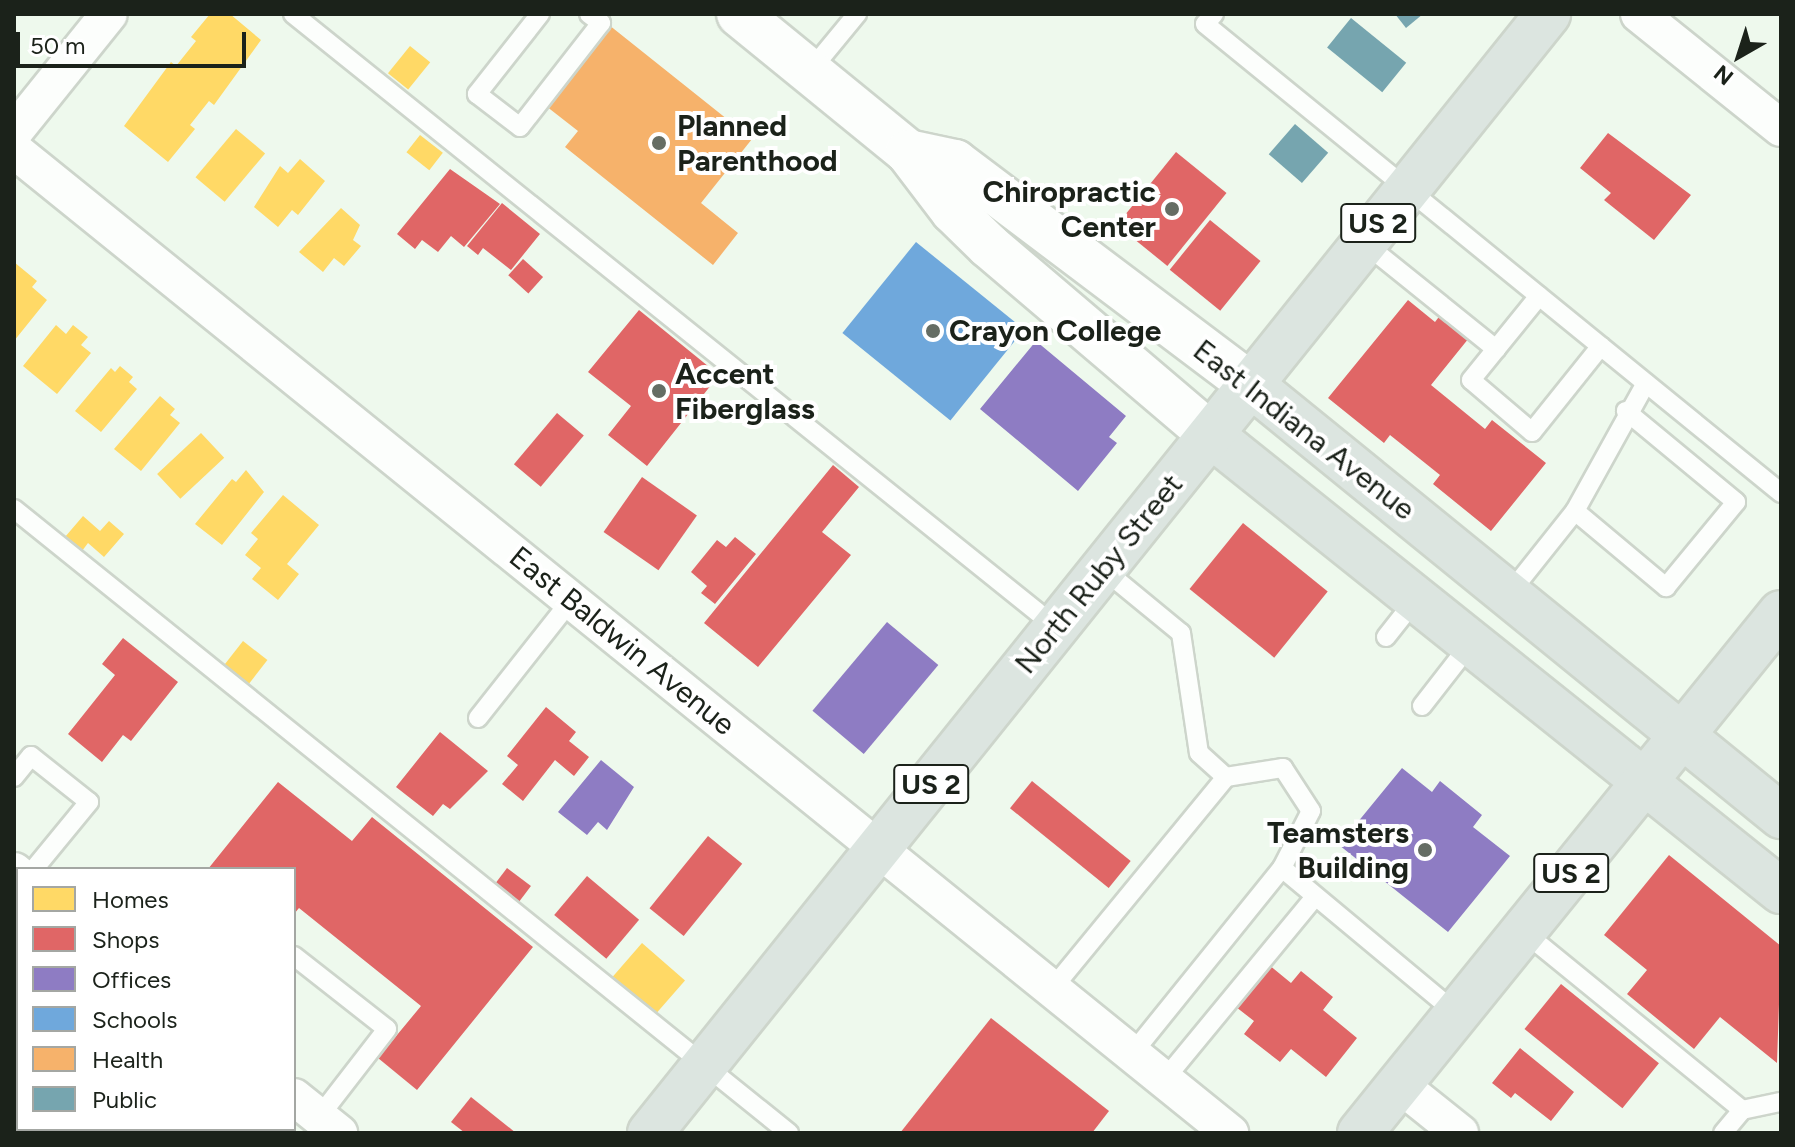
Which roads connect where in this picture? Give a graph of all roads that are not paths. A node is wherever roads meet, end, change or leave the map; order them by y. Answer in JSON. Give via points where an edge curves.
{"nodes":[{"id":1,"x":109,"y":14,"type":"edge"},
{"id":2,"x":293,"y":14,"type":"edge"},
{"id":3,"x":540,"y":14,"type":"edge"},
{"id":4,"x":589,"y":14,"type":"edge"},
{"id":5,"x":739,"y":14,"type":"edge"},
{"id":6,"x":857,"y":14,"type":"edge"},
{"id":7,"x":1214,"y":14,"type":"edge"},
{"id":8,"x":1548,"y":14,"type":"edge"},
{"id":9,"x":1639,"y":14,"type":"edge"},
{"id":10,"x":810,"y":71,"type":"junction"},
{"id":11,"x":1781,"y":128,"type":"edge"},
{"id":12,"x":14,"y":132,"type":"edge"},
{"id":13,"x":14,"y":150,"type":"edge"},
{"id":14,"x":908,"y":152,"type":"junction"},
{"id":15,"x":1406,"y":188,"type":"junction"},
{"id":16,"x":1363,"y":242,"type":"junction"},
{"id":17,"x":1539,"y":296,"type":"junction"},
{"id":18,"x":1601,"y":346,"type":"junction"},
{"id":19,"x":1496,"y":349,"type":"junction"},
{"id":20,"x":1646,"y":383,"type":"junction"},
{"id":21,"x":1250,"y":384,"type":"junction"},
{"id":22,"x":1626,"y":411,"type":"junction"},
{"id":23,"x":1211,"y":435,"type":"junction"},
{"id":24,"x":1781,"y":493,"type":"edge"},
{"id":25,"x":14,"y":509,"type":"edge"},
{"id":26,"x":1575,"y":511,"type":"junction"},
{"id":27,"x":1103,"y":569,"type":"junction"},
{"id":28,"x":1509,"y":594,"type":"junction"},
{"id":29,"x":572,"y":599,"type":"junction"},
{"id":30,"x":1416,"y":599,"type":"junction"},
{"id":31,"x":1781,"y":613,"type":"edge"},
{"id":32,"x":1056,"y":627,"type":"junction"},
{"id":33,"x":1386,"y":637,"type":"dead end"},
{"id":34,"x":1471,"y":643,"type":"junction"},
{"id":35,"x":1422,"y":706,"type":"dead end"},
{"id":36,"x":478,"y":718,"type":"dead end"},
{"id":37,"x":1685,"y":734,"type":"junction"},
{"id":38,"x":14,"y":777,"type":"edge"},
{"id":39,"x":1226,"y":777,"type":"junction"},
{"id":40,"x":1644,"y":783,"type":"junction"},
{"id":41,"x":1781,"y":816,"type":"edge"},
{"id":42,"x":879,"y":849,"type":"junction"},
{"id":43,"x":36,"y":867,"type":"edge"},
{"id":44,"x":1282,"y":868,"type":"junction"},
{"id":45,"x":1781,"y":891,"type":"edge"},
{"id":46,"x":1315,"y":897,"type":"junction"},
{"id":47,"x":1524,"y":932,"type":"junction"},
{"id":48,"x":296,"y":958,"type":"edge"},
{"id":49,"x":1052,"y":989,"type":"junction"},
{"id":50,"x":1457,"y":1014,"type":"junction"},
{"id":51,"x":1132,"y":1054,"type":"junction"},
{"id":52,"x":706,"y":1063,"type":"junction"},
{"id":53,"x":1164,"y":1080,"type":"junction"},
{"id":54,"x":1400,"y":1085,"type":"junction"},
{"id":55,"x":1781,"y":1102,"type":"edge"},
{"id":56,"x":1742,"y":1110,"type":"junction"},
{"id":57,"x":302,"y":1118,"type":"edge"},
{"id":58,"x":650,"y":1133,"type":"edge"},
{"id":59,"x":789,"y":1133,"type":"edge"},
{"id":60,"x":1230,"y":1133,"type":"edge"},
{"id":61,"x":1360,"y":1133,"type":"edge"},
{"id":62,"x":1460,"y":1133,"type":"edge"},
{"id":63,"x":1723,"y":1133,"type":"edge"}],
"edges":[{"from":1,"to":12,"type":"street"},
{"from":2,"to":32,"type":"lane"},
{"from":3,"to":4,"type":"lane","via":[[477,94],[520,127],[601,23]]},
{"from":5,"to":10,"type":"main road","name":"East Indiana Avenue"},
{"from":6,"to":10,"type":"lane"},
{"from":7,"to":15,"type":"lane","via":[[1205,24]]},
{"from":8,"to":15,"type":"main road","name":"North Ruby Street","number":"US 2"},
{"from":9,"to":11,"type":"street"},
{"from":10,"to":14,"type":"main road","name":"East Indiana Avenue"},
{"from":13,"to":29,"type":"street","name":"East Baldwin Avenue"},
{"from":14,"to":21,"type":"main road","name":"East Indiana Avenue","via":[[955,162]]},
{"from":14,"to":23,"type":"main road","name":"East Indiana Avenue","via":[[953,211],[989,246]]},
{"from":15,"to":16,"type":"main road","name":"North Ruby Street","number":"US 2"},
{"from":15,"to":17,"type":"lane"},
{"from":16,"to":19,"type":"lane"},
{"from":16,"to":21,"type":"main road","name":"North Ruby Street","number":"US 2"},
{"from":17,"to":18,"type":"lane"},
{"from":17,"to":19,"type":"lane"},
{"from":18,"to":19,"type":"lane","via":[[1532,432],[1471,380]]},
{"from":18,"to":20,"type":"lane"},
{"from":20,"to":22,"type":"lane"},
{"from":20,"to":24,"type":"lane"},
{"from":21,"to":23,"type":"main road","name":"North Ruby Street","number":"US 2"},
{"from":21,"to":28,"type":"main road","name":"East Indiana Avenue"},
{"from":22,"to":26,"type":"lane"},
{"from":22,"to":26,"type":"lane","via":[[1736,502],[1666,587]]},
{"from":23,"to":27,"type":"main road","name":"North Ruby Street","number":"US 2"},
{"from":23,"to":30,"type":"main road","name":"East Indiana Avenue"},
{"from":25,"to":52,"type":"lane"},
{"from":26,"to":28,"type":"lane"},
{"from":27,"to":32,"type":"main road","name":"North Ruby Street","number":"US 2"},
{"from":27,"to":39,"type":"lane","via":[[1181,633],[1199,753]]},
{"from":28,"to":37,"type":"main road","name":"East Indiana Avenue"},
{"from":29,"to":36,"type":"lane"},
{"from":29,"to":42,"type":"street","name":"East Baldwin Avenue"},
{"from":30,"to":33,"type":"lane"},
{"from":30,"to":34,"type":"main road","name":"East Indiana Avenue"},
{"from":31,"to":37,"type":"main road","number":"US 2"},
{"from":32,"to":42,"type":"main road","name":"North Ruby Street","number":"US 2"},
{"from":34,"to":35,"type":"lane"},
{"from":34,"to":40,"type":"main road","name":"East Indiana Avenue"},
{"from":37,"to":40,"type":"main road","number":"US 2"},
{"from":37,"to":41,"type":"main road","name":"East Indiana Avenue"},
{"from":38,"to":43,"type":"lane","via":[[31,756],[89,802]]},
{"from":39,"to":44,"type":"lane","via":[[1283,768],[1311,811]]},
{"from":39,"to":49,"type":"lane"},
{"from":40,"to":45,"type":"main road","name":"East Indiana Avenue"},
{"from":40,"to":47,"type":"main road","number":"US 2"},
{"from":42,"to":49,"type":"street","name":"East Baldwin Avenue"},
{"from":42,"to":52,"type":"main road","name":"North Ruby Street","number":"US 2"},
{"from":44,"to":46,"type":"lane"},
{"from":44,"to":51,"type":"lane"},
{"from":46,"to":50,"type":"lane"},
{"from":46,"to":53,"type":"lane"},
{"from":47,"to":50,"type":"main road","number":"US 2"},
{"from":47,"to":56,"type":"lane"},
{"from":48,"to":57,"type":"lane","via":[[387,1029]]},
{"from":49,"to":51,"type":"street","name":"East Baldwin Avenue"},
{"from":50,"to":54,"type":"main road","number":"US 2"},
{"from":51,"to":53,"type":"street","name":"East Baldwin Avenue"},
{"from":52,"to":58,"type":"main road","name":"North Ruby Street","number":"US 2"},
{"from":52,"to":59,"type":"lane"},
{"from":53,"to":60,"type":"street","name":"East Baldwin Avenue"},
{"from":54,"to":61,"type":"main road","number":"US 2"},
{"from":54,"to":62,"type":"street"},
{"from":55,"to":56,"type":"lane"},
{"from":56,"to":63,"type":"lane"}]}
